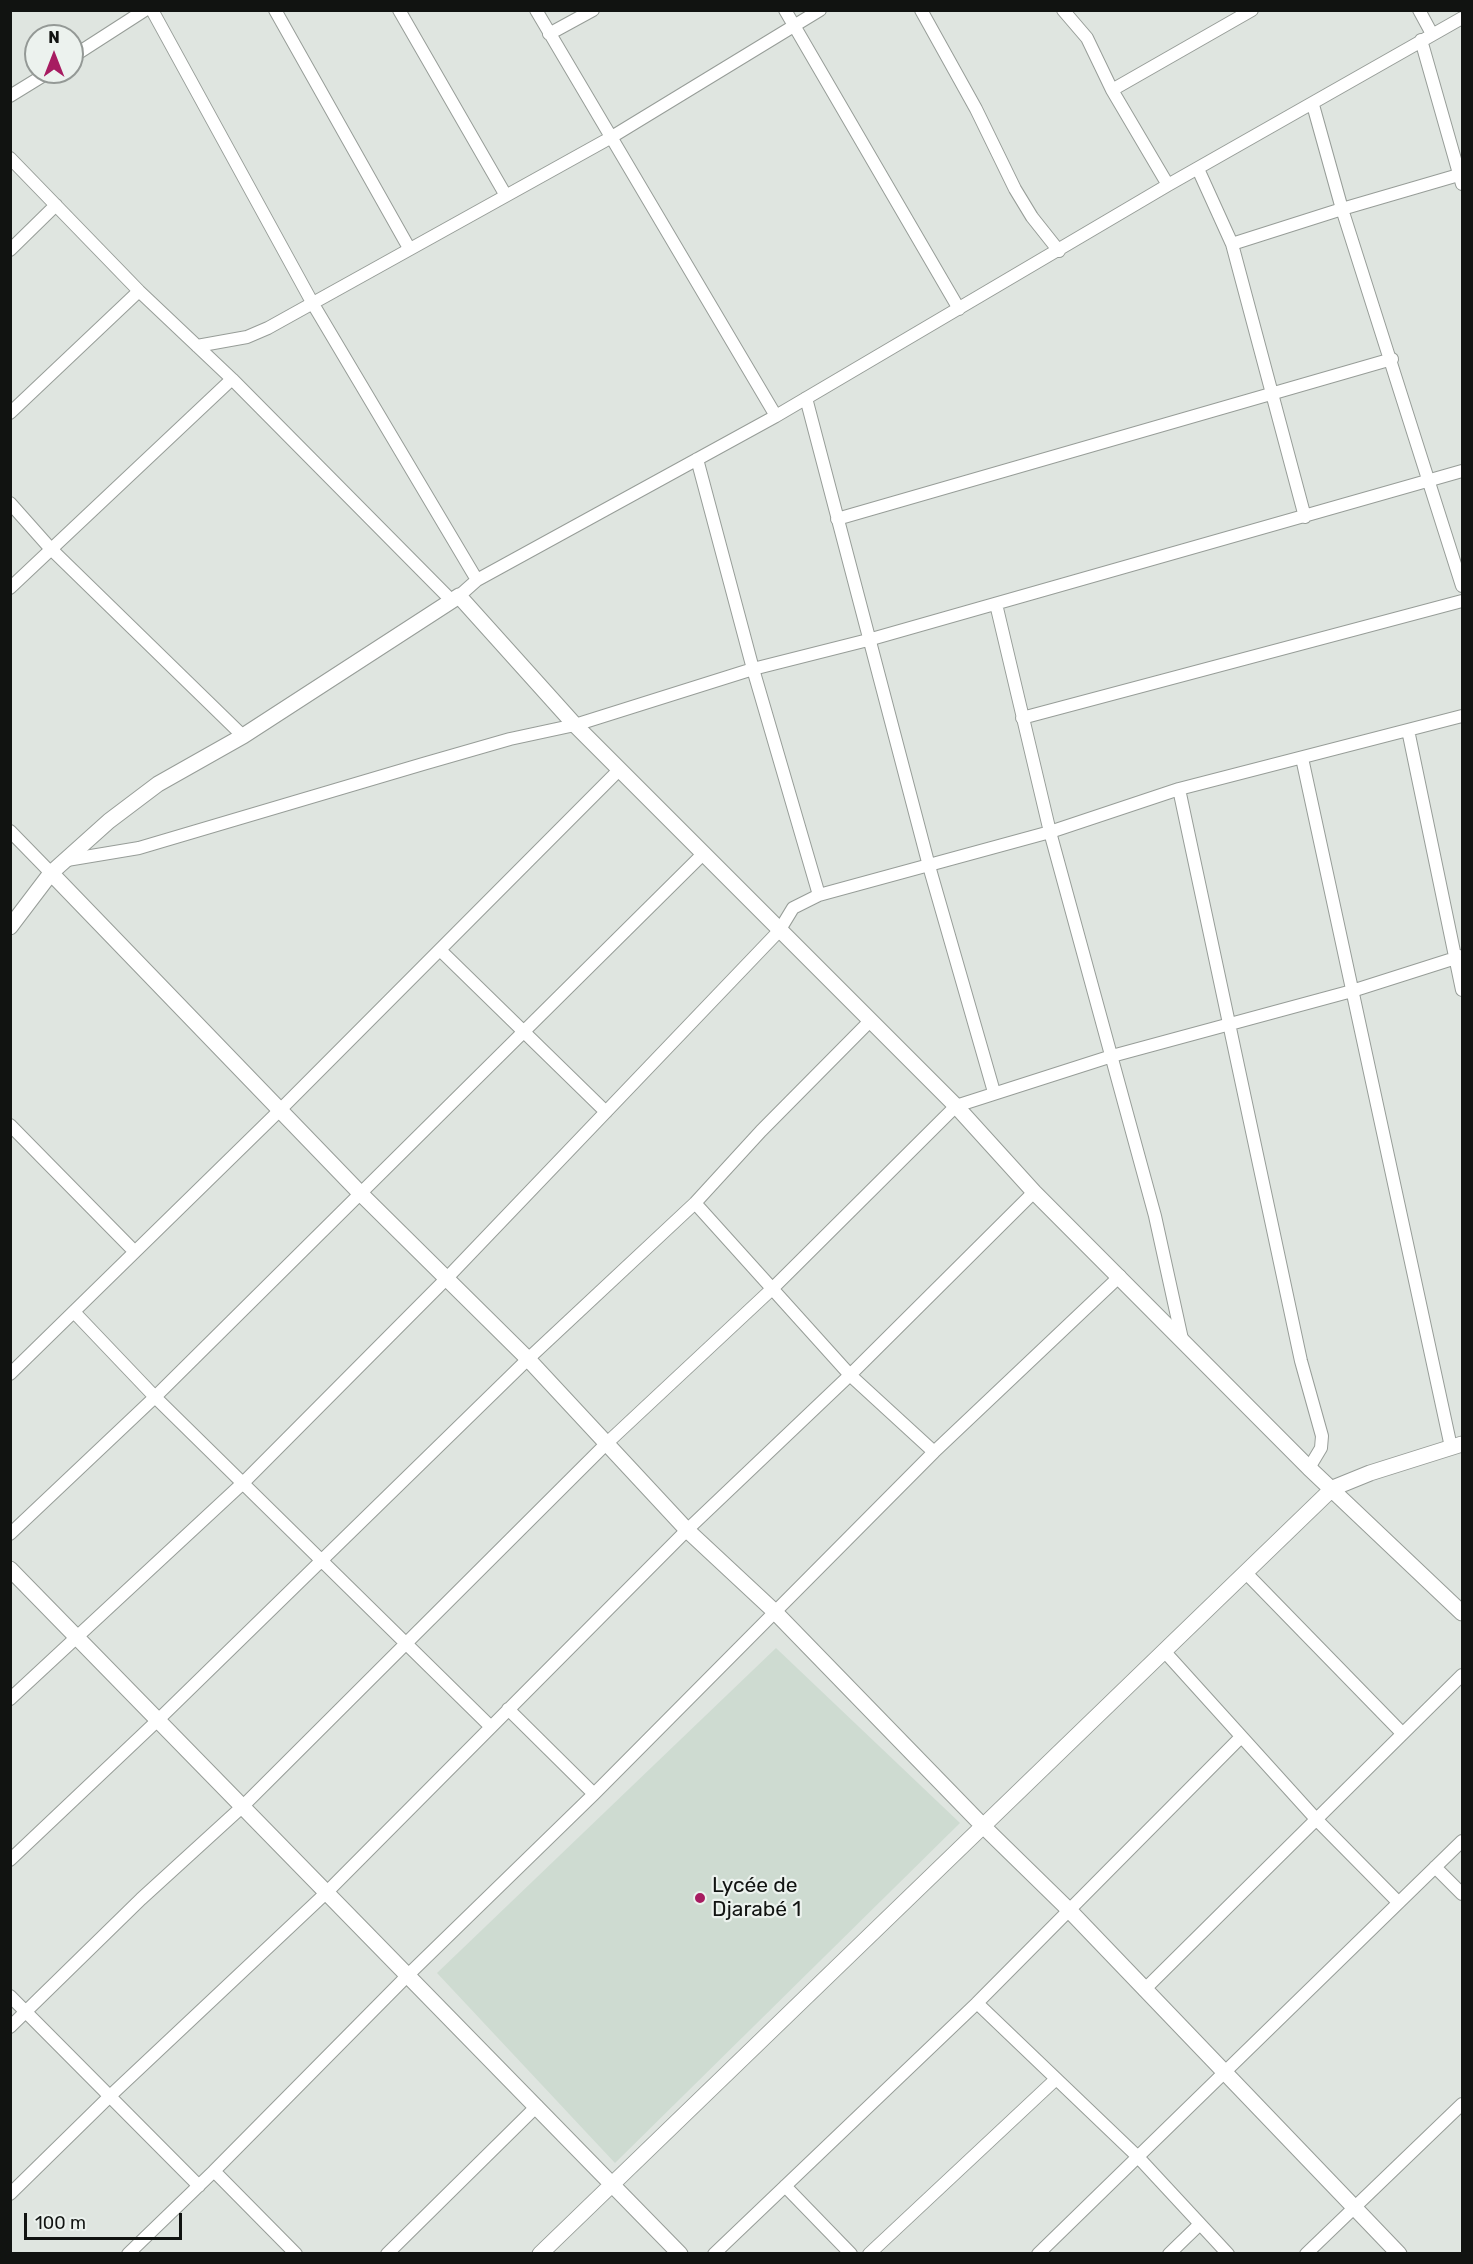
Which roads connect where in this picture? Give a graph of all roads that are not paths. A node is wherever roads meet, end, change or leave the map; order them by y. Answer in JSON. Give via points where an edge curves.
{"nodes":[{"id":1,"x":145,"y":10,"type":"edge"},
{"id":2,"x":152,"y":10,"type":"edge"},
{"id":3,"x":275,"y":10,"type":"edge"},
{"id":4,"x":399,"y":10,"type":"edge"},
{"id":5,"x":536,"y":10,"type":"edge"},
{"id":6,"x":593,"y":10,"type":"edge"},
{"id":7,"x":785,"y":10,"type":"edge"},
{"id":8,"x":820,"y":10,"type":"edge"},
{"id":9,"x":921,"y":10,"type":"edge"},
{"id":10,"x":1063,"y":10,"type":"edge"},
{"id":11,"x":1252,"y":10,"type":"edge"},
{"id":12,"x":1419,"y":10,"type":"edge"},
{"id":13,"x":1462,"y":18,"type":"edge"},
{"id":14,"x":794,"y":27,"type":"junction"},
{"id":15,"x":549,"y":34,"type":"junction"},
{"id":16,"x":1426,"y":37,"type":"junction"},
{"id":17,"x":84,"y":49,"type":"edge"},
{"id":18,"x":29,"y":84,"type":"edge"},
{"id":19,"x":1112,"y":90,"type":"junction"},
{"id":20,"x":10,"y":96,"type":"edge"},
{"id":21,"x":1313,"y":105,"type":"junction"},
{"id":22,"x":610,"y":138,"type":"junction"},
{"id":23,"x":10,"y":158,"type":"edge"},
{"id":24,"x":1198,"y":169,"type":"junction"},
{"id":25,"x":1462,"y":178,"type":"edge"},
{"id":26,"x":1168,"y":185,"type":"junction"},
{"id":27,"x":505,"y":194,"type":"junction"},
{"id":28,"x":56,"y":205,"type":"junction"},
{"id":29,"x":1342,"y":208,"type":"junction"},
{"id":30,"x":1232,"y":244,"type":"junction"},
{"id":31,"x":410,"y":248,"type":"junction"},
{"id":32,"x":10,"y":250,"type":"edge"},
{"id":33,"x":1059,"y":251,"type":"junction"},
{"id":34,"x":139,"y":291,"type":"junction"},
{"id":35,"x":313,"y":304,"type":"junction"},
{"id":36,"x":959,"y":309,"type":"junction"},
{"id":37,"x":197,"y":346,"type":"junction"},
{"id":38,"x":1392,"y":359,"type":"junction"},
{"id":39,"x":232,"y":379,"type":"junction"},
{"id":40,"x":1274,"y":393,"type":"junction"},
{"id":41,"x":806,"y":398,"type":"junction"},
{"id":42,"x":10,"y":413,"type":"edge"},
{"id":43,"x":776,"y":416,"type":"junction"},
{"id":44,"x":697,"y":459,"type":"junction"},
{"id":45,"x":1462,"y":471,"type":"edge"},
{"id":46,"x":1429,"y":481,"type":"junction"},
{"id":47,"x":10,"y":503,"type":"edge"},
{"id":48,"x":1305,"y":517,"type":"junction"},
{"id":49,"x":837,"y":519,"type":"junction"},
{"id":50,"x":50,"y":548,"type":"junction"},
{"id":51,"x":477,"y":580,"type":"junction"},
{"id":52,"x":1462,"y":586,"type":"edge"},
{"id":53,"x":10,"y":588,"type":"edge"},
{"id":54,"x":456,"y":598,"type":"junction"},
{"id":55,"x":1462,"y":601,"type":"edge"},
{"id":56,"x":996,"y":604,"type":"junction"},
{"id":57,"x":868,"y":640,"type":"junction"},
{"id":58,"x":753,"y":669,"type":"junction"},
{"id":59,"x":1462,"y":716,"type":"edge"},
{"id":60,"x":1022,"y":718,"type":"junction"},
{"id":61,"x":575,"y":726,"type":"junction"},
{"id":62,"x":1408,"y":730,"type":"junction"},
{"id":63,"x":243,"y":736,"type":"junction"},
{"id":64,"x":1302,"y":758,"type":"junction"},
{"id":65,"x":619,"y":770,"type":"junction"},
{"id":66,"x":1179,"y":789,"type":"junction"},
{"id":67,"x":10,"y":831,"type":"edge"},
{"id":68,"x":1050,"y":832,"type":"junction"},
{"id":69,"x":704,"y":853,"type":"junction"},
{"id":70,"x":67,"y":860,"type":"junction"},
{"id":71,"x":929,"y":866,"type":"junction"},
{"id":72,"x":51,"y":873,"type":"junction"},
{"id":73,"x":819,"y":895,"type":"junction"},
{"id":74,"x":10,"y":927,"type":"edge"},
{"id":75,"x":779,"y":931,"type":"junction"},
{"id":76,"x":440,"y":950,"type":"junction"},
{"id":77,"x":1459,"y":957,"type":"edge"},
{"id":78,"x":1462,"y":990,"type":"edge"},
{"id":79,"x":1352,"y":992,"type":"junction"},
{"id":80,"x":869,"y":1022,"type":"junction"},
{"id":81,"x":1228,"y":1025,"type":"junction"},
{"id":82,"x":525,"y":1031,"type":"junction"},
{"id":83,"x":1112,"y":1056,"type":"junction"},
{"id":84,"x":994,"y":1092,"type":"junction"},
{"id":85,"x":956,"y":1106,"type":"junction"},
{"id":86,"x":279,"y":1110,"type":"junction"},
{"id":87,"x":606,"y":1112,"type":"junction"},
{"id":88,"x":10,"y":1125,"type":"edge"},
{"id":89,"x":1034,"y":1192,"type":"junction"},
{"id":90,"x":360,"y":1193,"type":"junction"},
{"id":91,"x":695,"y":1203,"type":"junction"},
{"id":92,"x":134,"y":1251,"type":"junction"},
{"id":93,"x":1120,"y":1276,"type":"junction"},
{"id":94,"x":446,"y":1279,"type":"junction"},
{"id":95,"x":774,"y":1288,"type":"junction"},
{"id":96,"x":74,"y":1312,"type":"junction"},
{"id":97,"x":1182,"y":1339,"type":"junction"},
{"id":98,"x":528,"y":1359,"type":"junction"},
{"id":99,"x":10,"y":1374,"type":"edge"},
{"id":100,"x":850,"y":1375,"type":"junction"},
{"id":101,"x":154,"y":1396,"type":"junction"},
{"id":102,"x":607,"y":1443,"type":"junction"},
{"id":103,"x":1456,"y":1445,"type":"edge"},
{"id":104,"x":934,"y":1452,"type":"junction"},
{"id":105,"x":1309,"y":1468,"type":"junction"},
{"id":106,"x":244,"y":1482,"type":"junction"},
{"id":107,"x":1333,"y":1488,"type":"junction"},
{"id":108,"x":687,"y":1530,"type":"junction"},
{"id":109,"x":10,"y":1534,"type":"edge"},
{"id":110,"x":321,"y":1561,"type":"junction"},
{"id":111,"x":10,"y":1569,"type":"edge"},
{"id":112,"x":1246,"y":1573,"type":"junction"},
{"id":113,"x":774,"y":1611,"type":"junction"},
{"id":114,"x":1462,"y":1613,"type":"edge"},
{"id":115,"x":75,"y":1636,"type":"junction"},
{"id":116,"x":406,"y":1641,"type":"junction"},
{"id":117,"x":1165,"y":1652,"type":"junction"},
{"id":118,"x":1462,"y":1675,"type":"edge"},
{"id":119,"x":10,"y":1699,"type":"edge"},
{"id":120,"x":508,"y":1709,"type":"junction"},
{"id":121,"x":158,"y":1720,"type":"junction"},
{"id":122,"x":491,"y":1727,"type":"junction"},
{"id":123,"x":1402,"y":1733,"type":"junction"},
{"id":124,"x":1240,"y":1737,"type":"junction"},
{"id":125,"x":594,"y":1794,"type":"junction"},
{"id":126,"x":243,"y":1806,"type":"junction"},
{"id":127,"x":1316,"y":1819,"type":"junction"},
{"id":128,"x":983,"y":1826,"type":"junction"},
{"id":129,"x":1462,"y":1840,"type":"edge"},
{"id":130,"x":10,"y":1860,"type":"edge"},
{"id":131,"x":1435,"y":1867,"type":"junction"},
{"id":132,"x":327,"y":1892,"type":"junction"},
{"id":133,"x":1462,"y":1894,"type":"edge"},
{"id":134,"x":1397,"y":1901,"type":"junction"},
{"id":135,"x":1069,"y":1910,"type":"junction"},
{"id":136,"x":409,"y":1974,"type":"junction"},
{"id":137,"x":1144,"y":1990,"type":"junction"},
{"id":138,"x":10,"y":1996,"type":"edge"},
{"id":139,"x":977,"y":2003,"type":"junction"},
{"id":140,"x":26,"y":2012,"type":"junction"},
{"id":141,"x":10,"y":2027,"type":"edge"},
{"id":142,"x":1223,"y":2073,"type":"junction"},
{"id":143,"x":1055,"y":2080,"type":"junction"},
{"id":144,"x":110,"y":2096,"type":"junction"},
{"id":145,"x":1462,"y":2104,"type":"edge"},
{"id":146,"x":537,"y":2106,"type":"junction"},
{"id":147,"x":1138,"y":2157,"type":"junction"},
{"id":148,"x":214,"y":2171,"type":"junction"},
{"id":149,"x":612,"y":2183,"type":"junction"},
{"id":150,"x":199,"y":2186,"type":"junction"},
{"id":151,"x":785,"y":2186,"type":"junction"},
{"id":152,"x":10,"y":2194,"type":"edge"},
{"id":153,"x":1357,"y":2208,"type":"junction"},
{"id":154,"x":1200,"y":2224,"type":"junction"},
{"id":155,"x":128,"y":2253,"type":"edge"},
{"id":156,"x":296,"y":2253,"type":"edge"},
{"id":157,"x":387,"y":2253,"type":"edge"},
{"id":158,"x":540,"y":2253,"type":"edge"},
{"id":159,"x":680,"y":2253,"type":"edge"},
{"id":160,"x":714,"y":2253,"type":"edge"},
{"id":161,"x":851,"y":2253,"type":"edge"},
{"id":162,"x":868,"y":2253,"type":"edge"},
{"id":163,"x":1038,"y":2253,"type":"edge"},
{"id":164,"x":1169,"y":2253,"type":"edge"},
{"id":165,"x":1228,"y":2253,"type":"edge"},
{"id":166,"x":1306,"y":2253,"type":"edge"},
{"id":167,"x":1399,"y":2253,"type":"edge"}],
"edges":[{"from":1,"to":17,"type":"street"},
{"from":2,"to":35,"type":"street"},
{"from":3,"to":31,"type":"street"},
{"from":4,"to":27,"type":"street"},
{"from":5,"to":15,"type":"street"},
{"from":6,"to":15,"type":"street"},
{"from":7,"to":14,"type":"street"},
{"from":8,"to":14,"type":"street"},
{"from":9,"to":33,"type":"street","via":[[1015,189]]},
{"from":10,"to":19,"type":"street","via":[[1087,38]]},
{"from":11,"to":19,"type":"street"},
{"from":12,"to":16,"type":"street"},
{"from":13,"to":16,"type":"street"},
{"from":14,"to":22,"type":"street"},
{"from":14,"to":36,"type":"street"},
{"from":15,"to":22,"type":"street"},
{"from":16,"to":21,"type":"street"},
{"from":16,"to":25,"type":"street"},
{"from":18,"to":20,"type":"street"},
{"from":19,"to":26,"type":"street"},
{"from":21,"to":24,"type":"street"},
{"from":21,"to":29,"type":"street"},
{"from":22,"to":27,"type":"street"},
{"from":22,"to":43,"type":"street"},
{"from":23,"to":28,"type":"street"},
{"from":24,"to":26,"type":"street"},
{"from":24,"to":30,"type":"street"},
{"from":25,"to":29,"type":"street"},
{"from":26,"to":33,"type":"street"},
{"from":27,"to":31,"type":"street"},
{"from":28,"to":32,"type":"street"},
{"from":28,"to":34,"type":"street"},
{"from":29,"to":30,"type":"street"},
{"from":29,"to":38,"type":"street"},
{"from":30,"to":40,"type":"street"},
{"from":31,"to":35,"type":"street"},
{"from":33,"to":36,"type":"street"},
{"from":34,"to":37,"type":"street"},
{"from":34,"to":42,"type":"street"},
{"from":35,"to":37,"type":"street","via":[[247,337]]},
{"from":35,"to":51,"type":"street"},
{"from":36,"to":41,"type":"street"},
{"from":37,"to":39,"type":"street"},
{"from":38,"to":40,"type":"street"},
{"from":38,"to":46,"type":"street"},
{"from":39,"to":50,"type":"street"},
{"from":39,"to":54,"type":"street"},
{"from":40,"to":48,"type":"street"},
{"from":40,"to":49,"type":"street"},
{"from":41,"to":43,"type":"street"},
{"from":41,"to":49,"type":"street"},
{"from":43,"to":44,"type":"street"},
{"from":44,"to":51,"type":"street"},
{"from":44,"to":58,"type":"street"},
{"from":45,"to":46,"type":"street"},
{"from":46,"to":48,"type":"street"},
{"from":46,"to":52,"type":"street"},
{"from":47,"to":50,"type":"street"},
{"from":48,"to":56,"type":"street"},
{"from":49,"to":57,"type":"street"},
{"from":50,"to":53,"type":"street"},
{"from":50,"to":63,"type":"street"},
{"from":51,"to":54,"type":"street"},
{"from":54,"to":61,"type":"street"},
{"from":54,"to":63,"type":"street"},
{"from":55,"to":60,"type":"street"},
{"from":56,"to":57,"type":"street"},
{"from":56,"to":60,"type":"street"},
{"from":57,"to":58,"type":"street"},
{"from":57,"to":71,"type":"street"},
{"from":58,"to":61,"type":"street"},
{"from":58,"to":73,"type":"street"},
{"from":59,"to":62,"type":"street"},
{"from":60,"to":68,"type":"street"},
{"from":61,"to":65,"type":"street"},
{"from":61,"to":70,"type":"street","via":[[510,739],[139,848]]},
{"from":62,"to":64,"type":"street"},
{"from":62,"to":77,"type":"street"},
{"from":63,"to":70,"type":"street","via":[[158,784],[109,821]]},
{"from":64,"to":66,"type":"street"},
{"from":64,"to":79,"type":"street"},
{"from":65,"to":69,"type":"street"},
{"from":65,"to":76,"type":"street"},
{"from":66,"to":68,"type":"street"},
{"from":66,"to":81,"type":"street"},
{"from":67,"to":72,"type":"street"},
{"from":68,"to":71,"type":"street"},
{"from":68,"to":83,"type":"street"},
{"from":69,"to":75,"type":"street"},
{"from":69,"to":82,"type":"street"},
{"from":70,"to":72,"type":"street"},
{"from":71,"to":73,"type":"street"},
{"from":71,"to":84,"type":"street"},
{"from":72,"to":74,"type":"street"},
{"from":72,"to":86,"type":"street"},
{"from":73,"to":75,"type":"street","via":[[793,908]]},
{"from":75,"to":80,"type":"street"},
{"from":75,"to":87,"type":"street"},
{"from":76,"to":82,"type":"street"},
{"from":76,"to":86,"type":"street"},
{"from":77,"to":78,"type":"street"},
{"from":77,"to":79,"type":"street"},
{"from":79,"to":81,"type":"street"},
{"from":79,"to":103,"type":"street"},
{"from":80,"to":85,"type":"street"},
{"from":80,"to":91,"type":"street"},
{"from":81,"to":83,"type":"street"},
{"from":81,"to":105,"type":"street","via":[[1301,1361],[1322,1436],[1321,1448]]},
{"from":82,"to":87,"type":"street"},
{"from":82,"to":90,"type":"street"},
{"from":83,"to":84,"type":"street"},
{"from":83,"to":97,"type":"street","via":[[1155,1216]]},
{"from":84,"to":85,"type":"street"},
{"from":85,"to":89,"type":"street"},
{"from":85,"to":95,"type":"street"},
{"from":86,"to":90,"type":"street"},
{"from":86,"to":92,"type":"street"},
{"from":87,"to":94,"type":"street"},
{"from":88,"to":92,"type":"street"},
{"from":89,"to":93,"type":"street"},
{"from":89,"to":100,"type":"street"},
{"from":90,"to":94,"type":"street"},
{"from":90,"to":101,"type":"street"},
{"from":91,"to":95,"type":"street"},
{"from":91,"to":98,"type":"street"},
{"from":92,"to":96,"type":"street"},
{"from":93,"to":97,"type":"street"},
{"from":93,"to":104,"type":"street"},
{"from":94,"to":98,"type":"street"},
{"from":94,"to":106,"type":"street"},
{"from":95,"to":100,"type":"street"},
{"from":95,"to":102,"type":"street"},
{"from":96,"to":99,"type":"street"},
{"from":96,"to":101,"type":"street"},
{"from":97,"to":105,"type":"street"},
{"from":98,"to":102,"type":"street"},
{"from":98,"to":110,"type":"street"},
{"from":100,"to":104,"type":"street"},
{"from":100,"to":108,"type":"street"},
{"from":101,"to":106,"type":"street"},
{"from":101,"to":109,"type":"street"},
{"from":102,"to":108,"type":"street"},
{"from":102,"to":116,"type":"street"},
{"from":103,"to":107,"type":"street"},
{"from":104,"to":113,"type":"street"},
{"from":105,"to":107,"type":"street"},
{"from":106,"to":110,"type":"street"},
{"from":106,"to":115,"type":"street"},
{"from":107,"to":112,"type":"street"},
{"from":107,"to":114,"type":"street"},
{"from":108,"to":113,"type":"street"},
{"from":108,"to":120,"type":"street"},
{"from":110,"to":116,"type":"street"},
{"from":110,"to":121,"type":"street"},
{"from":111,"to":115,"type":"street"},
{"from":112,"to":117,"type":"street"},
{"from":112,"to":123,"type":"street"},
{"from":113,"to":125,"type":"street"},
{"from":113,"to":128,"type":"street"},
{"from":115,"to":119,"type":"street"},
{"from":115,"to":121,"type":"street"},
{"from":116,"to":122,"type":"street"},
{"from":116,"to":126,"type":"street"},
{"from":117,"to":124,"type":"street"},
{"from":117,"to":128,"type":"street"},
{"from":118,"to":123,"type":"street"},
{"from":120,"to":122,"type":"street"},
{"from":120,"to":125,"type":"street"},
{"from":121,"to":126,"type":"street"},
{"from":121,"to":130,"type":"street"},
{"from":122,"to":132,"type":"street"},
{"from":123,"to":127,"type":"street"},
{"from":124,"to":127,"type":"street"},
{"from":124,"to":135,"type":"street"},
{"from":125,"to":136,"type":"street"},
{"from":126,"to":132,"type":"street"},
{"from":126,"to":140,"type":"street"},
{"from":127,"to":134,"type":"street"},
{"from":127,"to":137,"type":"street"},
{"from":128,"to":135,"type":"street"},
{"from":128,"to":149,"type":"street"},
{"from":129,"to":131,"type":"street"},
{"from":131,"to":133,"type":"street"},
{"from":131,"to":134,"type":"street"},
{"from":132,"to":136,"type":"street"},
{"from":132,"to":144,"type":"street"},
{"from":134,"to":142,"type":"street"},
{"from":135,"to":137,"type":"street"},
{"from":135,"to":139,"type":"street"},
{"from":136,"to":146,"type":"street"},
{"from":136,"to":148,"type":"street"},
{"from":137,"to":142,"type":"street"},
{"from":138,"to":140,"type":"street"},
{"from":139,"to":143,"type":"street"},
{"from":139,"to":151,"type":"street"},
{"from":140,"to":141,"type":"street"},
{"from":140,"to":144,"type":"street"},
{"from":142,"to":147,"type":"street"},
{"from":142,"to":153,"type":"street"},
{"from":143,"to":147,"type":"street"},
{"from":143,"to":162,"type":"street"},
{"from":144,"to":150,"type":"street"},
{"from":144,"to":152,"type":"street"},
{"from":145,"to":153,"type":"street"},
{"from":146,"to":149,"type":"street"},
{"from":146,"to":157,"type":"street"},
{"from":147,"to":154,"type":"street"},
{"from":147,"to":163,"type":"street"},
{"from":148,"to":150,"type":"street"},
{"from":148,"to":156,"type":"street"},
{"from":149,"to":158,"type":"street"},
{"from":149,"to":159,"type":"street"},
{"from":150,"to":155,"type":"street"},
{"from":151,"to":160,"type":"street"},
{"from":151,"to":161,"type":"street"},
{"from":153,"to":166,"type":"street"},
{"from":153,"to":167,"type":"street"},
{"from":154,"to":164,"type":"street"},
{"from":154,"to":165,"type":"street"}]}
